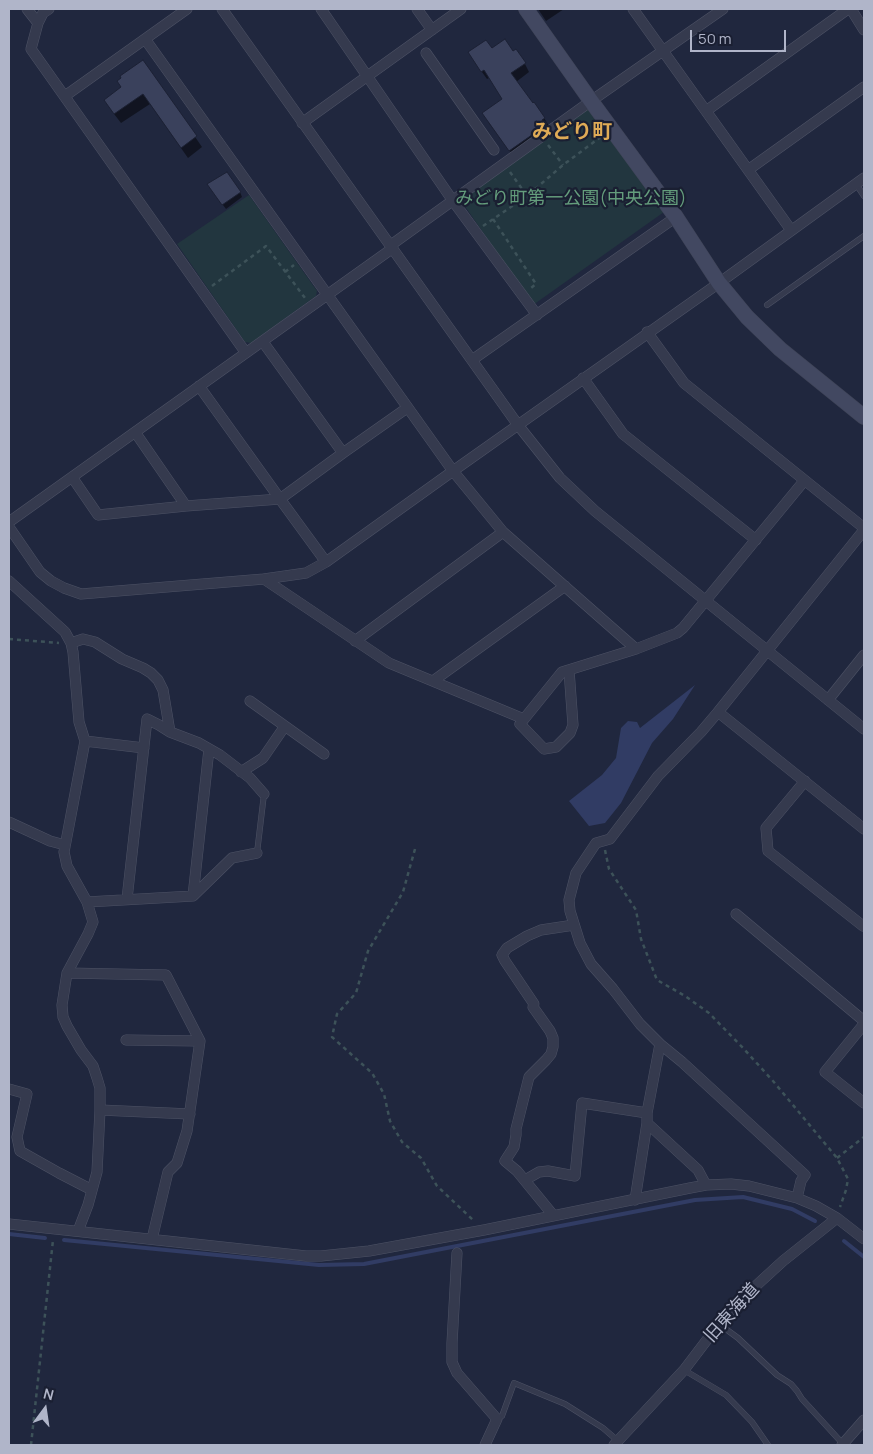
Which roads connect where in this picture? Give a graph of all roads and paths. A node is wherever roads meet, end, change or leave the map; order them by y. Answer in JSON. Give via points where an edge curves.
{"nodes":[{"id":1,"x":27,"y":9,"type":"edge"},
{"id":2,"x":49,"y":9,"type":"edge"},
{"id":3,"x":187,"y":9,"type":"edge"},
{"id":4,"x":222,"y":9,"type":"edge"},
{"id":5,"x":321,"y":9,"type":"edge"},
{"id":6,"x":417,"y":9,"type":"edge"},
{"id":7,"x":461,"y":9,"type":"edge"},
{"id":8,"x":526,"y":9,"type":"edge"},
{"id":9,"x":634,"y":9,"type":"edge"},
{"id":10,"x":723,"y":9,"type":"edge"},
{"id":11,"x":850,"y":9,"type":"edge"},
{"id":12,"x":38,"y":23,"type":"junction"},
{"id":13,"x":432,"y":30,"type":"junction"},
{"id":14,"x":864,"y":30,"type":"edge"},
{"id":15,"x":145,"y":39,"type":"junction"},
{"id":16,"x":664,"y":51,"type":"junction"},
{"id":17,"x":426,"y":53,"type":"dead end"},
{"id":18,"x":368,"y":76,"type":"junction"},
{"id":19,"x":864,"y":87,"type":"edge"},
{"id":20,"x":65,"y":96,"type":"junction"},
{"id":21,"x":591,"y":101,"type":"junction"},
{"id":22,"x":706,"y":111,"type":"junction"},
{"id":23,"x":302,"y":123,"type":"junction"},
{"id":24,"x":542,"y":136,"type":"junction"},
{"id":25,"x":602,"y":136,"type":"dead end"},
{"id":26,"x":494,"y":150,"type":"dead end"},
{"id":27,"x":504,"y":163,"type":"junction"},
{"id":28,"x":563,"y":164,"type":"junction"},
{"id":29,"x":748,"y":170,"type":"junction"},
{"id":30,"x":864,"y":178,"type":"edge"},
{"id":31,"x":855,"y":184,"type":"junction"},
{"id":32,"x":528,"y":196,"type":"junction"},
{"id":33,"x":864,"y":196,"type":"edge"},
{"id":34,"x":454,"y":201,"type":"junction"},
{"id":35,"x":676,"y":217,"type":"junction"},
{"id":36,"x":493,"y":219,"type":"junction"},
{"id":37,"x":791,"y":230,"type":"junction"},
{"id":38,"x":476,"y":231,"type":"junction"},
{"id":39,"x":864,"y":236,"type":"edge"},
{"id":40,"x":392,"y":247,"type":"junction"},
{"id":41,"x":297,"y":263,"type":"dead end"},
{"id":42,"x":285,"y":272,"type":"junction"},
{"id":43,"x":719,"y":283,"type":"junction"},
{"id":44,"x":202,"y":293,"type":"junction"},
{"id":45,"x":328,"y":295,"type":"junction"},
{"id":46,"x":522,"y":296,"type":"junction"},
{"id":47,"x":307,"y":302,"type":"dead end"},
{"id":48,"x":767,"y":306,"type":"dead end"},
{"id":49,"x":537,"y":316,"type":"junction"},
{"id":50,"x":647,"y":332,"type":"junction"},
{"id":51,"x":263,"y":342,"type":"junction"},
{"id":52,"x":246,"y":352,"type":"junction"},
{"id":53,"x":472,"y":360,"type":"junction"},
{"id":54,"x":583,"y":378,"type":"junction"},
{"id":55,"x":200,"y":386,"type":"junction"},
{"id":56,"x":407,"y":408,"type":"junction"},
{"id":57,"x":864,"y":417,"type":"edge"},
{"id":58,"x":518,"y":425,"type":"junction"},
{"id":59,"x":136,"y":432,"type":"junction"},
{"id":60,"x":344,"y":452,"type":"junction"},
{"id":61,"x":452,"y":471,"type":"junction"},
{"id":62,"x":72,"y":477,"type":"junction"},
{"id":63,"x":804,"y":481,"type":"junction"},
{"id":64,"x":280,"y":499,"type":"junction"},
{"id":65,"x":186,"y":506,"type":"junction"},
{"id":66,"x":9,"y":522,"type":"edge"},
{"id":67,"x":9,"y":527,"type":"edge"},
{"id":68,"x":864,"y":529,"type":"edge"},
{"id":69,"x":503,"y":532,"type":"junction"},
{"id":70,"x":756,"y":540,"type":"junction"},
{"id":71,"x":326,"y":562,"type":"junction"},
{"id":72,"x":264,"y":579,"type":"junction"},
{"id":73,"x":9,"y":581,"type":"edge"},
{"id":74,"x":565,"y":586,"type":"junction"},
{"id":75,"x":706,"y":601,"type":"junction"},
{"id":76,"x":9,"y":639,"type":"edge"},
{"id":77,"x":355,"y":641,"type":"junction"},
{"id":78,"x":71,"y":643,"type":"junction"},
{"id":79,"x":636,"y":649,"type":"junction"},
{"id":80,"x":767,"y":650,"type":"junction"},
{"id":81,"x":864,"y":655,"type":"edge"},
{"id":82,"x":568,"y":670,"type":"junction"},
{"id":83,"x":433,"y":682,"type":"junction"},
{"id":84,"x":828,"y":700,"type":"junction"},
{"id":85,"x":250,"y":701,"type":"dead end"},
{"id":86,"x":718,"y":712,"type":"junction"},
{"id":87,"x":524,"y":720,"type":"junction"},
{"id":88,"x":285,"y":726,"type":"junction"},
{"id":89,"x":864,"y":729,"type":"edge"},
{"id":90,"x":170,"y":732,"type":"junction"},
{"id":91,"x":85,"y":740,"type":"junction"},
{"id":92,"x":144,"y":748,"type":"junction"},
{"id":93,"x":209,"y":749,"type":"junction"},
{"id":94,"x":324,"y":754,"type":"dead end"},
{"id":95,"x":241,"y":772,"type":"junction"},
{"id":96,"x":805,"y":781,"type":"junction"},
{"id":97,"x":264,"y":794,"type":"joint"},
{"id":98,"x":9,"y":822,"type":"edge"},
{"id":99,"x":864,"y":829,"type":"edge"},
{"id":100,"x":610,"y":839,"type":"junction"},
{"id":101,"x":65,"y":844,"type":"junction"},
{"id":102,"x":415,"y":849,"type":"dead end"},
{"id":103,"x":257,"y":853,"type":"joint"},
{"id":104,"x":193,"y":896,"type":"junction"},
{"id":105,"x":127,"y":900,"type":"junction"},
{"id":106,"x":87,"y":902,"type":"junction"},
{"id":107,"x":736,"y":914,"type":"dead end"},
{"id":108,"x":864,"y":924,"type":"edge"},
{"id":109,"x":574,"y":925,"type":"junction"},
{"id":110,"x":67,"y":973,"type":"junction"},
{"id":111,"x":864,"y":1022,"type":"edge"},
{"id":112,"x":126,"y":1040,"type":"dead end"},
{"id":113,"x":200,"y":1041,"type":"junction"},
{"id":114,"x":660,"y":1044,"type":"junction"},
{"id":115,"x":9,"y":1089,"type":"edge"},
{"id":116,"x":864,"y":1103,"type":"edge"},
{"id":117,"x":100,"y":1110,"type":"junction"},
{"id":118,"x":190,"y":1114,"type":"junction"},
{"id":119,"x":647,"y":1118,"type":"junction"},
{"id":120,"x":864,"y":1137,"type":"edge"},
{"id":121,"x":837,"y":1158,"type":"junction"},
{"id":122,"x":525,"y":1180,"type":"junction"},
{"id":123,"x":706,"y":1185,"type":"junction"},
{"id":124,"x":92,"y":1190,"type":"junction"},
{"id":125,"x":797,"y":1198,"type":"junction"},
{"id":126,"x":634,"y":1200,"type":"junction"},
{"id":127,"x":553,"y":1215,"type":"junction"},
{"id":128,"x":837,"y":1218,"type":"junction"},
{"id":129,"x":9,"y":1224,"type":"edge"},
{"id":130,"x":54,"y":1229,"type":"junction"},
{"id":131,"x":484,"y":1230,"type":"junction"},
{"id":132,"x":78,"y":1231,"type":"junction"},
{"id":133,"x":152,"y":1239,"type":"junction"},
{"id":134,"x":864,"y":1239,"type":"edge"},
{"id":135,"x":458,"y":1253,"type":"dead end"},
{"id":136,"x":719,"y":1324,"type":"junction"},
{"id":137,"x":684,"y":1370,"type":"junction"},
{"id":138,"x":497,"y":1419,"type":"junction"},
{"id":139,"x":864,"y":1420,"type":"edge"},
{"id":140,"x":616,"y":1443,"type":"edge"},
{"id":141,"x":843,"y":1444,"type":"edge"},
{"id":142,"x":31,"y":1445,"type":"edge"},
{"id":143,"x":485,"y":1445,"type":"edge"},
{"id":144,"x":768,"y":1445,"type":"edge"}],
"edges":[{"from":1,"to":12,"type":"street"},
{"from":2,"to":12,"type":"street"},
{"from":3,"to":15,"type":"street"},
{"from":4,"to":23,"type":"street"},
{"from":5,"to":18,"type":"street"},
{"from":6,"to":13,"type":"street"},
{"from":7,"to":13,"type":"street"},
{"from":8,"to":21,"type":"street"},
{"from":9,"to":16,"type":"street"},
{"from":10,"to":16,"type":"street"},
{"from":11,"to":14,"type":"street"},
{"from":11,"to":22,"type":"street"},
{"from":12,"to":20,"type":"street","via":[[31,49]]},
{"from":13,"to":18,"type":"street"},
{"from":15,"to":20,"type":"street"},
{"from":15,"to":45,"type":"street"},
{"from":16,"to":21,"type":"street"},
{"from":16,"to":22,"type":"street"},
{"from":17,"to":26,"type":"street"},
{"from":18,"to":23,"type":"street"},
{"from":18,"to":34,"type":"street"},
{"from":19,"to":29,"type":"street"},
{"from":20,"to":44,"type":"street"},
{"from":21,"to":24,"type":"street"},
{"from":21,"to":35,"type":"street"},
{"from":22,"to":29,"type":"street"},
{"from":23,"to":40,"type":"street"},
{"from":24,"to":27,"type":"street"},
{"from":24,"to":28,"type":"path"},
{"from":25,"to":28,"type":"path"},
{"from":27,"to":32,"type":"path"},
{"from":27,"to":34,"type":"street"},
{"from":28,"to":32,"type":"path"},
{"from":29,"to":37,"type":"street"},
{"from":30,"to":31,"type":"street"},
{"from":31,"to":33,"type":"lane"},
{"from":31,"to":37,"type":"street"},
{"from":32,"to":36,"type":"path"},
{"from":34,"to":38,"type":"street"},
{"from":34,"to":40,"type":"street"},
{"from":35,"to":43,"type":"street"},
{"from":35,"to":49,"type":"street"},
{"from":36,"to":38,"type":"path"},
{"from":36,"to":46,"type":"path","via":[[536,284]]},
{"from":37,"to":43,"type":"street"},
{"from":38,"to":46,"type":"street"},
{"from":39,"to":48,"type":"lane"},
{"from":40,"to":45,"type":"street"},
{"from":40,"to":53,"type":"street"},
{"from":41,"to":42,"type":"path"},
{"from":42,"to":44,"type":"path","via":[[266,246]]},
{"from":42,"to":47,"type":"path"},
{"from":43,"to":50,"type":"street"},
{"from":43,"to":57,"type":"street","via":[[747,317],[780,349]]},
{"from":44,"to":52,"type":"street"},
{"from":45,"to":51,"type":"street"},
{"from":45,"to":56,"type":"street"},
{"from":46,"to":49,"type":"street"},
{"from":49,"to":53,"type":"street"},
{"from":50,"to":54,"type":"street"},
{"from":50,"to":63,"type":"street","via":[[684,383]]},
{"from":51,"to":52,"type":"street"},
{"from":51,"to":60,"type":"street"},
{"from":52,"to":55,"type":"street"},
{"from":53,"to":58,"type":"street"},
{"from":54,"to":58,"type":"street"},
{"from":54,"to":70,"type":"street","via":[[623,434]]},
{"from":55,"to":59,"type":"street"},
{"from":55,"to":64,"type":"street"},
{"from":56,"to":60,"type":"street"},
{"from":56,"to":61,"type":"street"},
{"from":58,"to":61,"type":"street"},
{"from":58,"to":75,"type":"street","via":[[569,488]]},
{"from":59,"to":62,"type":"street"},
{"from":59,"to":65,"type":"street"},
{"from":60,"to":64,"type":"street"},
{"from":61,"to":69,"type":"street"},
{"from":61,"to":71,"type":"street"},
{"from":62,"to":65,"type":"street","via":[[98,515]]},
{"from":62,"to":66,"type":"street"},
{"from":63,"to":68,"type":"street"},
{"from":63,"to":70,"type":"street"},
{"from":64,"to":65,"type":"street"},
{"from":64,"to":71,"type":"street"},
{"from":67,"to":72,"type":"street","via":[[40,572],[64,588],[81,594]]},
{"from":68,"to":80,"type":"street"},
{"from":69,"to":74,"type":"street"},
{"from":69,"to":77,"type":"street"},
{"from":70,"to":75,"type":"street"},
{"from":71,"to":72,"type":"street","via":[[306,573]]},
{"from":72,"to":77,"type":"street"},
{"from":73,"to":78,"type":"street","via":[[65,632]]},
{"from":74,"to":79,"type":"street"},
{"from":74,"to":83,"type":"street"},
{"from":75,"to":79,"type":"street","via":[[677,633]]},
{"from":75,"to":80,"type":"street"},
{"from":76,"to":78,"type":"path"},
{"from":77,"to":83,"type":"street","via":[[389,663]]},
{"from":78,"to":90,"type":"street","via":[[83,639],[95,642],[151,673],[163,690]]},
{"from":78,"to":91,"type":"street","via":[[79,722]]},
{"from":79,"to":82,"type":"street"},
{"from":80,"to":84,"type":"street"},
{"from":80,"to":86,"type":"street"},
{"from":81,"to":84,"type":"street"},
{"from":82,"to":87,"type":"street","via":[[562,672]]},
{"from":82,"to":87,"type":"street","via":[[573,725],[570,733],[556,747],[544,749],[520,724]]},
{"from":83,"to":87,"type":"street"},
{"from":84,"to":89,"type":"street"},
{"from":85,"to":88,"type":"street"},
{"from":86,"to":96,"type":"street"},
{"from":86,"to":100,"type":"street","via":[[658,776]]},
{"from":88,"to":94,"type":"street"},
{"from":88,"to":95,"type":"street","via":[[263,758]]},
{"from":90,"to":92,"type":"street","via":[[147,720]]},
{"from":90,"to":93,"type":"street"},
{"from":91,"to":92,"type":"street"},
{"from":91,"to":101,"type":"street"},
{"from":92,"to":105,"type":"street"},
{"from":93,"to":95,"type":"street"},
{"from":93,"to":104,"type":"street"},
{"from":95,"to":97,"type":"street"},
{"from":96,"to":99,"type":"street"},
{"from":96,"to":108,"type":"street","via":[[766,828],[768,851]]},
{"from":97,"to":103,"type":"lane"},
{"from":98,"to":101,"type":"street","via":[[50,841]]},
{"from":100,"to":109,"type":"street","via":[[596,843],[576,873],[569,900]]},
{"from":100,"to":121,"type":"path","via":[[605,850],[609,870],[636,910],[641,939],[657,980],[709,1013],[773,1081]]},
{"from":101,"to":106,"type":"street","via":[[67,866]]},
{"from":102,"to":131,"type":"path","via":[[403,892],[368,951],[356,993],[337,1014],[332,1036],[372,1074],[384,1094],[390,1121],[402,1142],[421,1158],[437,1186]]},
{"from":103,"to":104,"type":"street","via":[[232,858]]},
{"from":104,"to":105,"type":"street"},
{"from":105,"to":106,"type":"street"},
{"from":106,"to":110,"type":"street","via":[[93,922]]},
{"from":107,"to":111,"type":"street"},
{"from":109,"to":114,"type":"street","via":[[591,964]]},
{"from":109,"to":122,"type":"street","via":[[541,930],[507,948],[502,955],[550,1031],[553,1047],[551,1054],[529,1077],[514,1147],[505,1161]]},
{"from":110,"to":113,"type":"street","via":[[166,975]]},
{"from":110,"to":117,"type":"street","via":[[63,1017],[93,1066],[100,1088]]},
{"from":111,"to":116,"type":"street","via":[[825,1072]]},
{"from":112,"to":113,"type":"street"},
{"from":113,"to":118,"type":"street"},
{"from":114,"to":119,"type":"street"},
{"from":114,"to":125,"type":"street","via":[[805,1175]]},
{"from":115,"to":124,"type":"street","via":[[27,1094],[17,1137],[20,1151]]},
{"from":117,"to":118,"type":"street"},
{"from":117,"to":124,"type":"street","via":[[97,1172]]},
{"from":118,"to":133,"type":"street","via":[[178,1163],[168,1172]]},
{"from":119,"to":122,"type":"street","via":[[582,1103],[575,1176],[548,1171]]},
{"from":119,"to":123,"type":"street","via":[[698,1170]]},
{"from":119,"to":126,"type":"street"},
{"from":120,"to":121,"type":"path"},
{"from":121,"to":128,"type":"path","via":[[848,1179]]},
{"from":122,"to":127,"type":"street"},
{"from":123,"to":125,"type":"street","via":[[749,1186]]},
{"from":123,"to":126,"type":"street"},
{"from":124,"to":132,"type":"street"},
{"from":125,"to":128,"type":"street"},
{"from":126,"to":127,"type":"street"},
{"from":127,"to":131,"type":"street"},
{"from":128,"to":134,"type":"street"},
{"from":128,"to":136,"type":"street","name":"旧東海道","via":[[783,1261]]},
{"from":129,"to":130,"type":"street"},
{"from":130,"to":132,"type":"street"},
{"from":130,"to":142,"type":"path"},
{"from":131,"to":133,"type":"street","via":[[369,1251],[322,1256]]},
{"from":132,"to":133,"type":"street"},
{"from":135,"to":138,"type":"street","via":[[452,1362],[457,1373]]},
{"from":136,"to":137,"type":"street","name":"旧東海道"},
{"from":136,"to":141,"type":"lane","via":[[791,1384]]},
{"from":137,"to":140,"type":"street","name":"旧東海道"},
{"from":137,"to":144,"type":"lane","via":[[726,1395],[752,1422]]},
{"from":138,"to":140,"type":"lane","via":[[502,1416],[514,1383],[565,1404],[603,1428]]},
{"from":138,"to":143,"type":"street"},
{"from":139,"to":141,"type":"street"}]}
